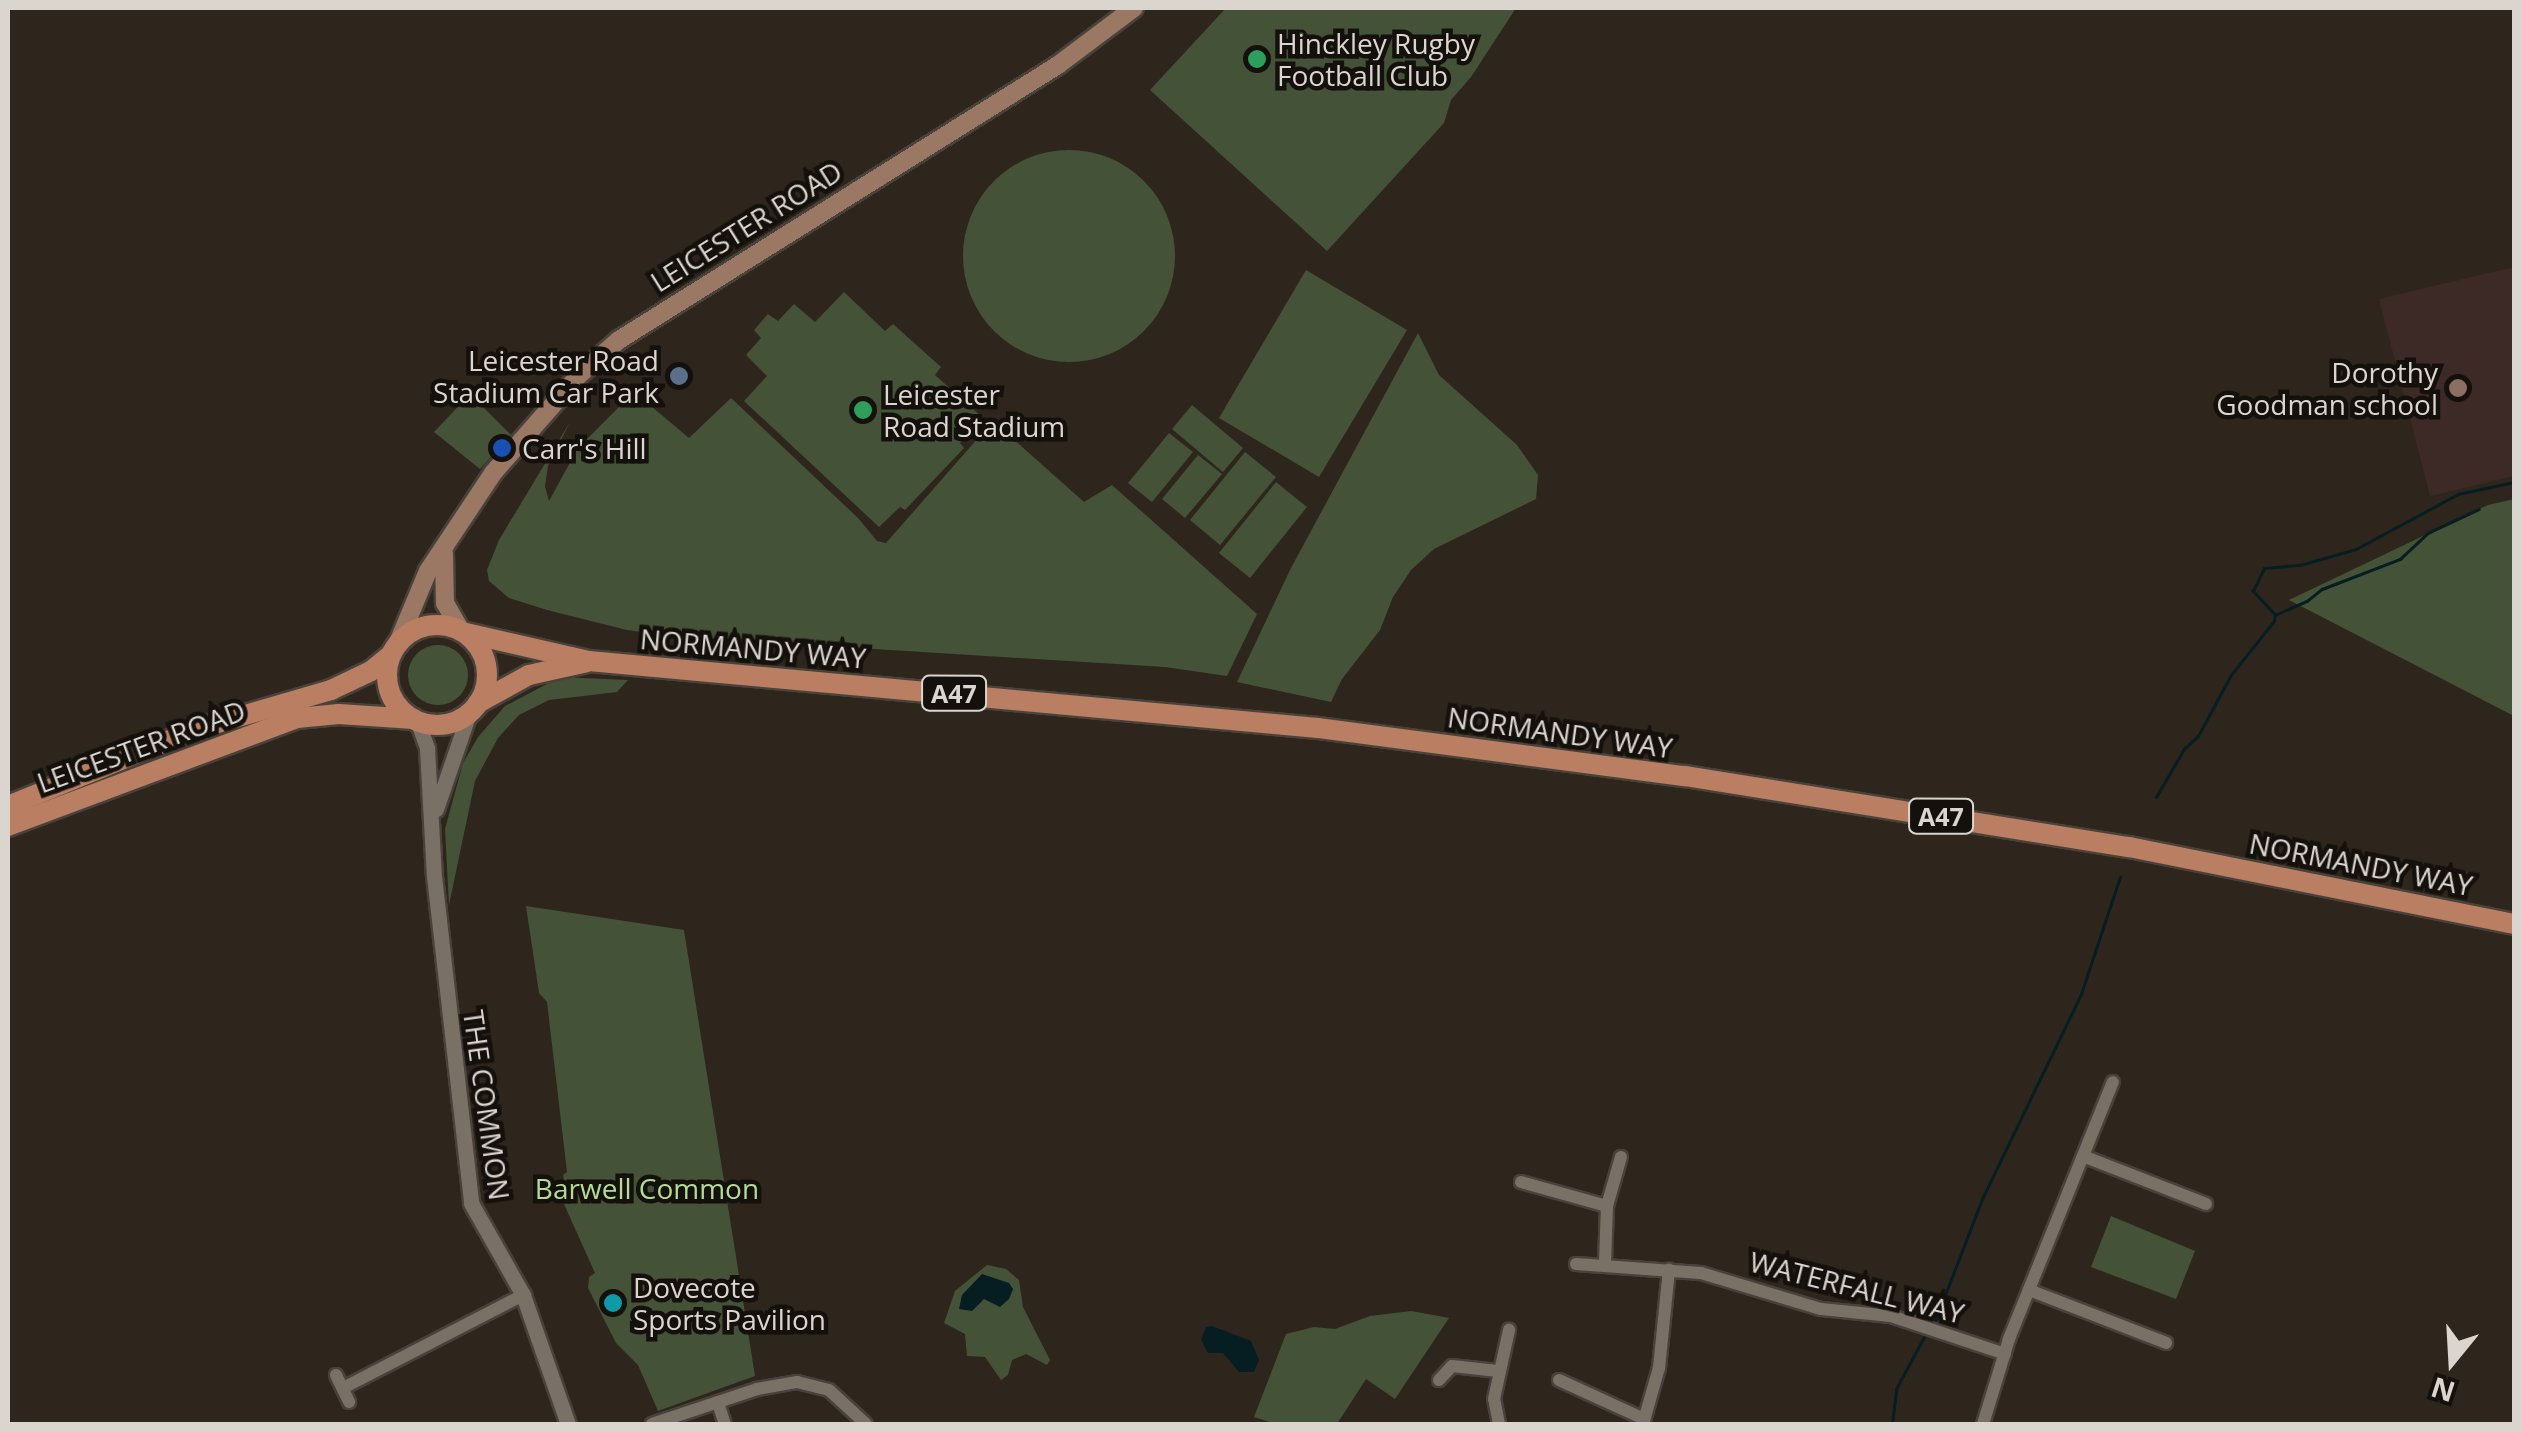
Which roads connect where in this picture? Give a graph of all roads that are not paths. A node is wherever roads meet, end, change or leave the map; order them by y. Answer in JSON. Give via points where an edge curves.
{"nodes":[{"id":1,"x":1134,"y":8,"type":"edge"},
{"id":2,"x":444,"y":552,"type":"junction"},
{"id":3,"x":463,"y":632,"type":"junction"},
{"id":4,"x":394,"y":650,"type":"junction"},
{"id":5,"x":589,"y":661,"type":"junction"},
{"id":6,"x":474,"y":708,"type":"junction"},
{"id":7,"x":416,"y":720,"type":"junction"},
{"id":8,"x":8,"y":806,"type":"edge"},
{"id":9,"x":8,"y":826,"type":"edge"},
{"id":10,"x":432,"y":832,"type":"junction"},
{"id":11,"x":2514,"y":924,"type":"edge"},
{"id":12,"x":2114,"y":1082,"type":"dead end"},
{"id":13,"x":2083,"y":1156,"type":"junction"},
{"id":14,"x":1621,"y":1157,"type":"dead end"},
{"id":15,"x":1521,"y":1182,"type":"dead end"},
{"id":16,"x":2206,"y":1204,"type":"dead end"},
{"id":17,"x":1607,"y":1206,"type":"junction"},
{"id":18,"x":1605,"y":1263,"type":"junction"},
{"id":19,"x":1576,"y":1264,"type":"dead end"},
{"id":20,"x":1669,"y":1270,"type":"junction"},
{"id":21,"x":2029,"y":1290,"type":"junction"},
{"id":22,"x":523,"y":1296,"type":"junction"},
{"id":23,"x":1509,"y":1330,"type":"dead end"},
{"id":24,"x":2166,"y":1343,"type":"dead end"},
{"id":25,"x":2005,"y":1354,"type":"junction"},
{"id":26,"x":1498,"y":1371,"type":"junction"},
{"id":27,"x":336,"y":1375,"type":"dead end"},
{"id":28,"x":1439,"y":1380,"type":"dead end"},
{"id":29,"x":1558,"y":1380,"type":"dead end"},
{"id":30,"x":342,"y":1388,"type":"junction"},
{"id":31,"x":350,"y":1402,"type":"dead end"},
{"id":32,"x":718,"y":1403,"type":"junction"},
{"id":33,"x":1643,"y":1422,"type":"edge"},
{"id":34,"x":568,"y":1424,"type":"edge"},
{"id":35,"x":652,"y":1424,"type":"edge"},
{"id":36,"x":726,"y":1424,"type":"edge"},
{"id":37,"x":866,"y":1424,"type":"edge"},
{"id":38,"x":1498,"y":1424,"type":"edge"},
{"id":39,"x":1983,"y":1424,"type":"edge"}],
"edges":[{"from":1,"to":2,"type":"main road","name":"LEICESTER ROAD","via":[[1058,66],[619,340],[493,473]]},
{"from":2,"to":3,"type":"main road","via":[[444,603]]},
{"from":2,"to":4,"type":"main road","name":"LEICESTER ROAD","via":[[428,571]]},
{"from":3,"to":4,"type":"main road","via":[[426,626]]},
{"from":3,"to":5,"type":"main road","name":"NORMANDY WAY","number":"A47"},
{"from":3,"to":6,"type":"main road","via":[[486,665]]},
{"from":4,"to":7,"type":"main road","via":[[392,697]]},
{"from":4,"to":8,"type":"main road","name":"LEICESTER ROAD","via":[[371,671],[331,690],[196,729]]},
{"from":5,"to":6,"type":"main road","name":"NORMANDY WAY","number":"A47","via":[[528,674]]},
{"from":5,"to":11,"type":"main road","name":"NORMANDY WAY","number":"A47","via":[[1318,728],[1685,776],[2051,834]]},
{"from":6,"to":7,"type":"main road","via":[[445,724]]},
{"from":6,"to":10,"type":"street","name":"THE COMMON","via":[[439,791]]},
{"from":7,"to":9,"type":"main road","name":"LEICESTER ROAD","via":[[297,718]]},
{"from":7,"to":10,"type":"street","name":"THE COMMON","via":[[427,748]]},
{"from":10,"to":22,"type":"street","name":"THE COMMON","via":[[471,1204]]},
{"from":12,"to":13,"type":"street"},
{"from":13,"to":16,"type":"street"},
{"from":13,"to":21,"type":"street"},
{"from":14,"to":17,"type":"street"},
{"from":15,"to":17,"type":"street"},
{"from":17,"to":18,"type":"street"},
{"from":18,"to":19,"type":"street","name":"WATERFALL WAY"},
{"from":18,"to":20,"type":"street","name":"WATERFALL WAY"},
{"from":20,"to":25,"type":"street","name":"WATERFALL WAY","via":[[1822,1309],[1891,1316]]},
{"from":20,"to":33,"type":"street","via":[[1660,1368]]},
{"from":21,"to":24,"type":"street"},
{"from":21,"to":25,"type":"street"},
{"from":22,"to":30,"type":"street"},
{"from":22,"to":34,"type":"street","name":"THE COMMON"},
{"from":23,"to":26,"type":"street"},
{"from":25,"to":39,"type":"street"},
{"from":26,"to":28,"type":"street","via":[[1452,1366]]},
{"from":26,"to":38,"type":"street"},
{"from":27,"to":30,"type":"street"},
{"from":29,"to":33,"type":"street"},
{"from":30,"to":31,"type":"street"},
{"from":32,"to":35,"type":"street"},
{"from":32,"to":36,"type":"street"},
{"from":32,"to":37,"type":"street","via":[[771,1386],[810,1383],[846,1402]]}]}
